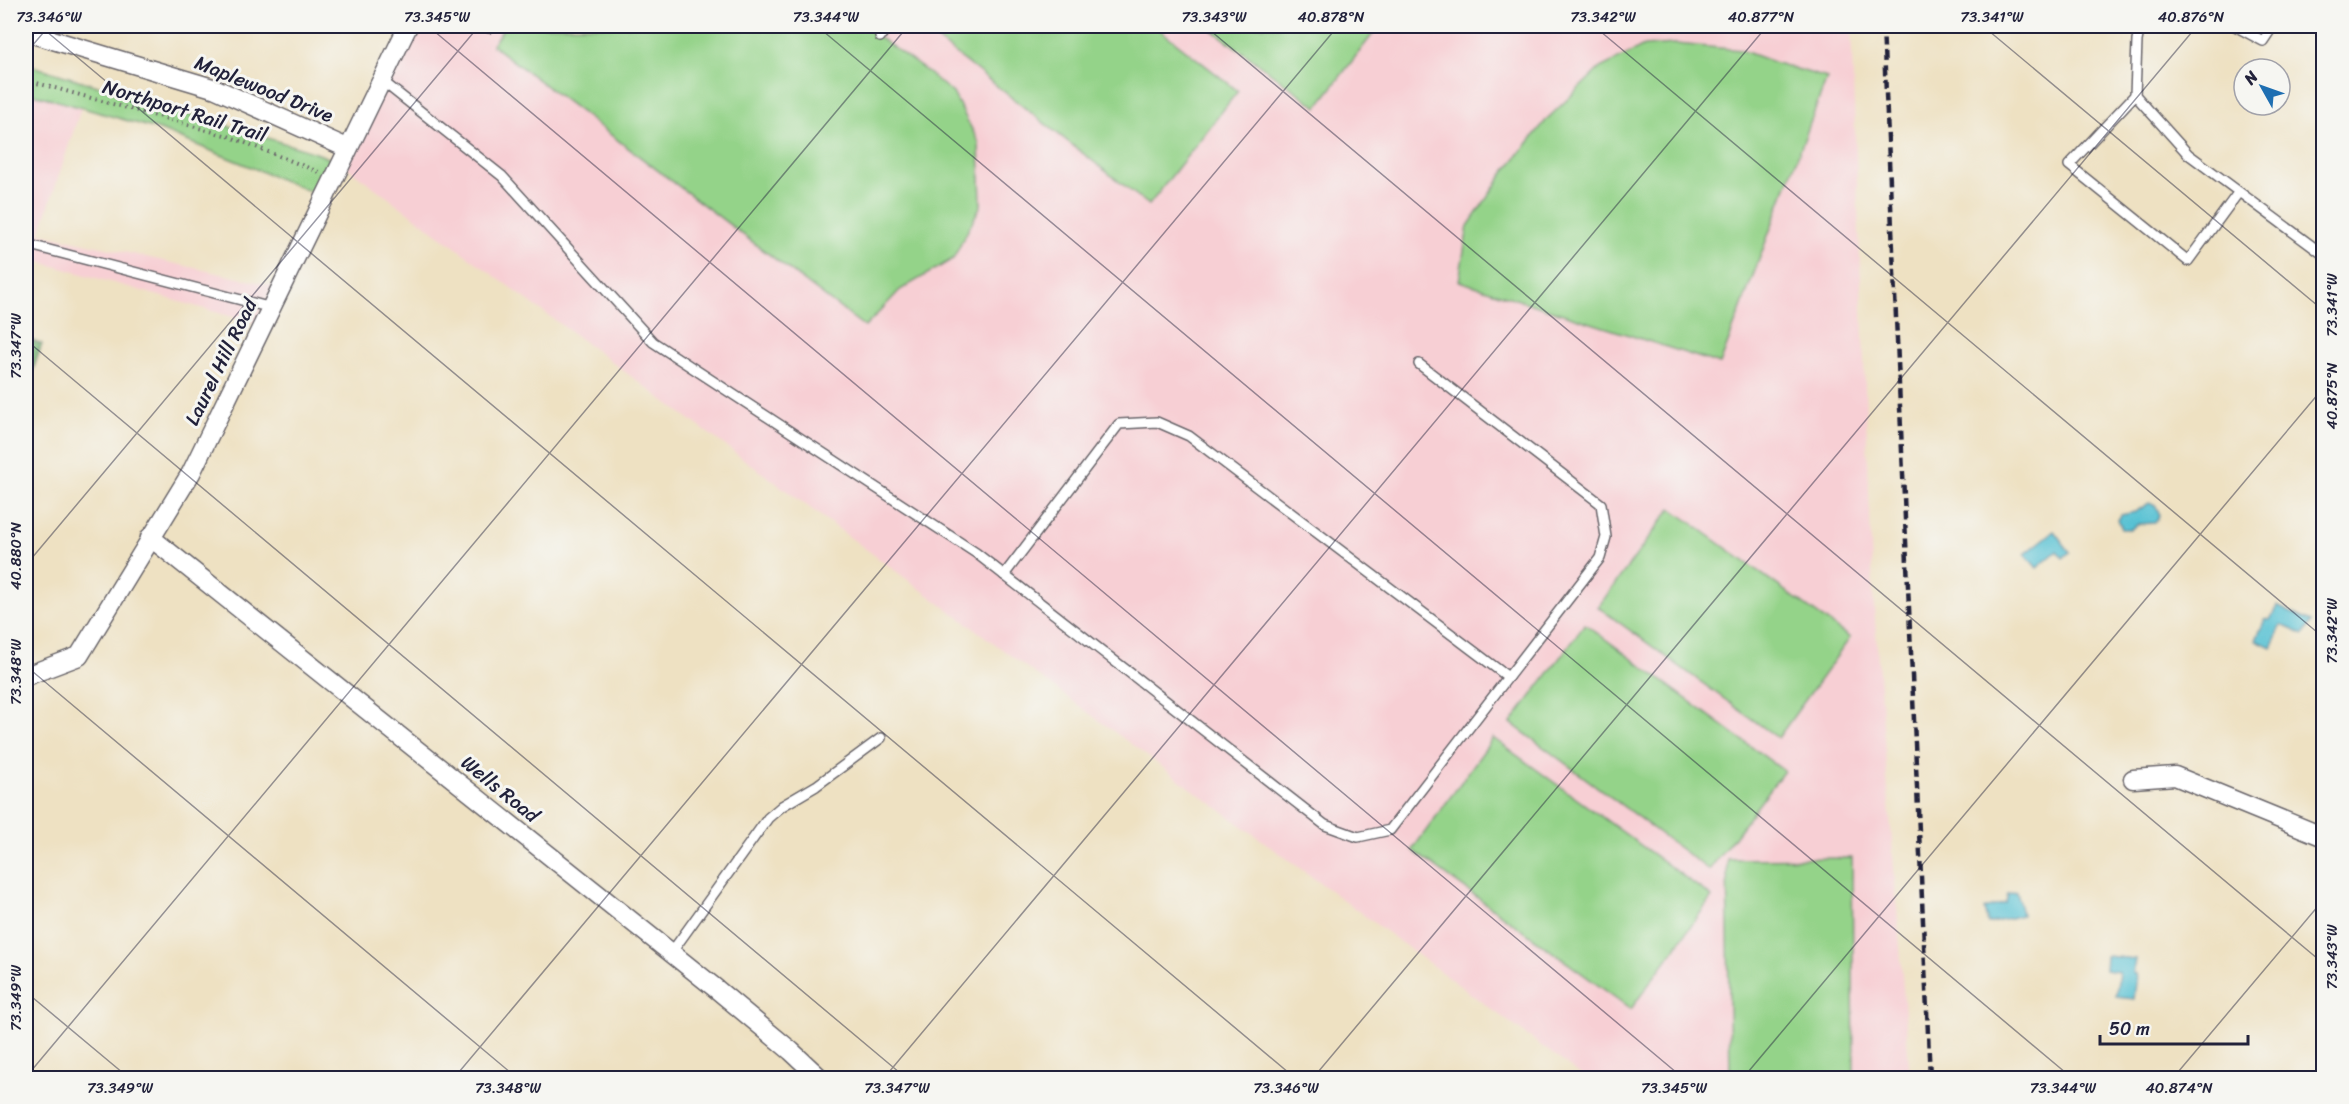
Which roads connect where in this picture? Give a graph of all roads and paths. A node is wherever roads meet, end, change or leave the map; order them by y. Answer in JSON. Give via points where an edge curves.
{"nodes":[{"id":1,"x":408,"y":26,"type":"edge"},
{"id":2,"x":888,"y":26,"type":"edge"},
{"id":3,"x":2140,"y":26,"type":"edge"},
{"id":4,"x":2235,"y":26,"type":"edge"},
{"id":5,"x":2273,"y":26,"type":"edge"},
{"id":6,"x":26,"y":32,"type":"edge"},
{"id":7,"x":880,"y":37,"type":"dead end"},
{"id":8,"x":26,"y":80,"type":"edge"},
{"id":9,"x":381,"y":80,"type":"junction"},
{"id":10,"x":2135,"y":95,"type":"junction"},
{"id":11,"x":347,"y":148,"type":"junction"},
{"id":12,"x":333,"y":177,"type":"junction"},
{"id":13,"x":2238,"y":193,"type":"junction"},
{"id":14,"x":26,"y":244,"type":"edge"},
{"id":15,"x":2324,"y":255,"type":"edge"},
{"id":16,"x":272,"y":308,"type":"junction"},
{"id":17,"x":1419,"y":364,"type":"dead end"},
{"id":18,"x":150,"y":537,"type":"junction"},
{"id":19,"x":1005,"y":575,"type":"junction"},
{"id":20,"x":26,"y":676,"type":"edge"},
{"id":21,"x":1508,"y":677,"type":"junction"},
{"id":22,"x":881,"y":738,"type":"dead end"},
{"id":23,"x":2133,"y":779,"type":"dead end"},
{"id":24,"x":2324,"y":837,"type":"edge"},
{"id":25,"x":671,"y":953,"type":"junction"},
{"id":26,"x":820,"y":1078,"type":"edge"}],
"edges":[{"from":1,"to":9,"type":"street","name":"Laurel Hill Road"},
{"from":2,"to":7,"type":"lane"},
{"from":3,"to":10,"type":"lane"},
{"from":4,"to":5,"type":"lane","via":[[2263,41]]},
{"from":6,"to":11,"type":"street","name":"Maplewood Drive","via":[[216,89]]},
{"from":8,"to":12,"type":"path","name":"Northport Rail Trail","via":[[228,136]]},
{"from":9,"to":11,"type":"street","name":"Laurel Hill Road"},
{"from":9,"to":19,"type":"lane","via":[[502,176],[652,342]]},
{"from":10,"to":13,"type":"lane","via":[[2188,154]]},
{"from":10,"to":13,"type":"lane","via":[[2069,165],[2188,261]]},
{"from":11,"to":12,"type":"street","name":"Laurel Hill Road"},
{"from":12,"to":16,"type":"street","name":"Laurel Hill Road"},
{"from":13,"to":15,"type":"lane"},
{"from":14,"to":16,"type":"lane"},
{"from":16,"to":18,"type":"street","name":"Laurel Hill Road","via":[[191,473]]},
{"from":17,"to":21,"type":"lane","via":[[1602,504],[1606,537],[1600,558]]},
{"from":18,"to":20,"type":"street","name":"Laurel Hill Road","via":[[79,656]]},
{"from":18,"to":25,"type":"street","name":"Wells Road"},
{"from":19,"to":21,"type":"lane","via":[[1119,424],[1157,422],[1189,436]]},
{"from":19,"to":21,"type":"lane","via":[[1324,825],[1358,837],[1390,830]]},
{"from":22,"to":25,"type":"lane","via":[[768,818]]},
{"from":23,"to":24,"type":"street","via":[[2175,776]]},
{"from":25,"to":26,"type":"street","name":"Wells Road"}]}
